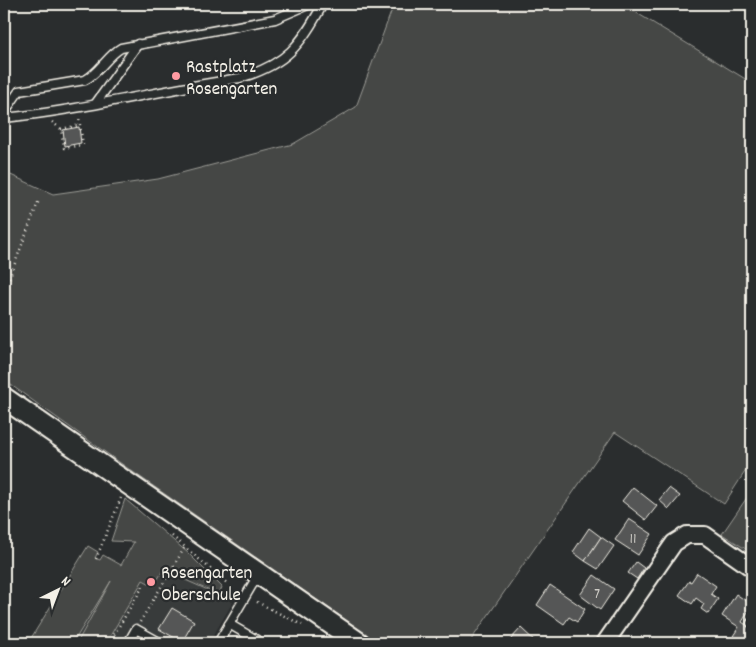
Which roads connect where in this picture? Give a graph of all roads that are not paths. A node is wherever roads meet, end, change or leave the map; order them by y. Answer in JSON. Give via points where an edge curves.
{"nodes":[{"id":1,"x":310,"y":4,"type":"edge"},
{"id":2,"x":323,"y":4,"type":"edge"},
{"id":3,"x":138,"y":44,"type":"junction"},
{"id":4,"x":96,"y":103,"type":"junction"},
{"id":5,"x":4,"y":113,"type":"edge"},
{"id":6,"x":4,"y":118,"type":"edge"},
{"id":7,"x":4,"y":398,"type":"edge"},
{"id":8,"x":752,"y":568,"type":"edge"},
{"id":9,"x":259,"y":574,"type":"junction"},
{"id":10,"x":228,"y":624,"type":"junction"},
{"id":11,"x":128,"y":643,"type":"edge"},
{"id":12,"x":161,"y":643,"type":"edge"},
{"id":13,"x":218,"y":643,"type":"edge"},
{"id":14,"x":262,"y":643,"type":"edge"},
{"id":15,"x":359,"y":643,"type":"edge"},
{"id":16,"x":605,"y":643,"type":"edge"}],
"edges":[{"from":1,"to":3,"type":"lane","via":[[275,19]]},
{"from":2,"to":4,"type":"lane","via":[[288,56],[260,72]]},
{"from":3,"to":4,"type":"lane"},
{"from":3,"to":5,"type":"lane","via":[[115,52],[85,80],[19,91]]},
{"from":4,"to":6,"type":"lane"},
{"from":7,"to":9,"type":"street"},
{"from":8,"to":16,"type":"street","via":[[705,535],[687,535],[674,543]]},
{"from":9,"to":10,"type":"lane"},
{"from":9,"to":15,"type":"street"},
{"from":10,"to":13,"type":"lane"},
{"from":10,"to":14,"type":"lane"},
{"from":11,"to":12,"type":"lane","via":[[136,629]]}]}
